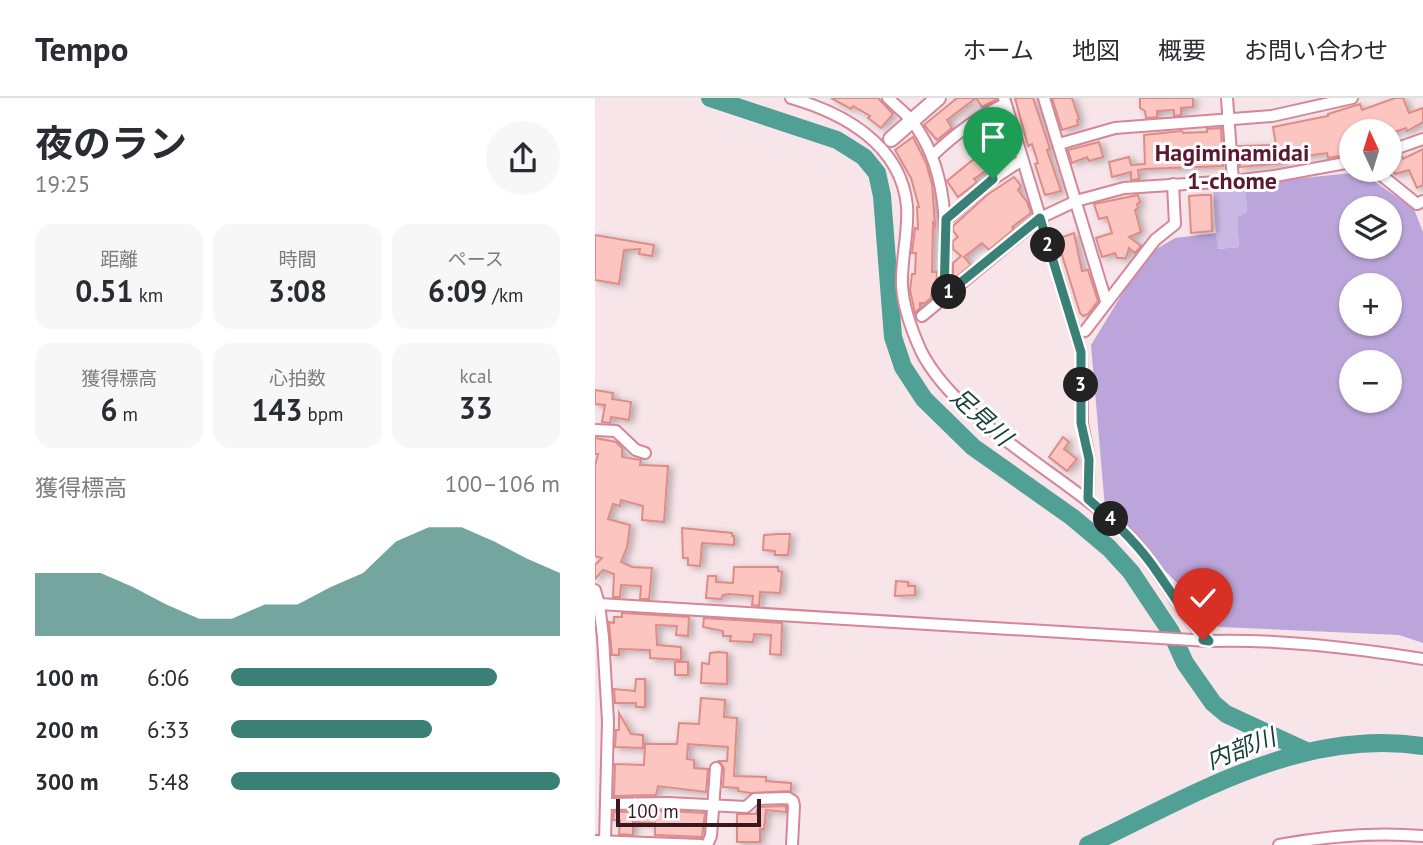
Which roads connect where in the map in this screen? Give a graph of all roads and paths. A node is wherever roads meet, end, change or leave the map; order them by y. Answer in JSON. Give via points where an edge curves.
{"nodes":[{"id":1,"x":791,"y":98,"type":"edge"},
{"id":2,"x":888,"y":98,"type":"edge"},
{"id":3,"x":938,"y":98,"type":"edge"},
{"id":4,"x":1044,"y":98,"type":"edge"},
{"id":5,"x":1227,"y":98,"type":"edge"},
{"id":6,"x":1352,"y":98,"type":"edge"},
{"id":7,"x":1005,"y":101,"type":"edge"},
{"id":8,"x":911,"y":121,"type":"junction"},
{"id":9,"x":1229,"y":121,"type":"junction"},
{"id":10,"x":891,"y":139,"type":"dead end"},
{"id":11,"x":1423,"y":139,"type":"edge"},
{"id":12,"x":1059,"y":144,"type":"junction"},
{"id":13,"x":1402,"y":146,"type":"edge"},
{"id":14,"x":932,"y":156,"type":"junction"},
{"id":15,"x":1023,"y":160,"type":"junction"},
{"id":16,"x":1339,"y":164,"type":"edge"},
{"id":17,"x":1233,"y":181,"type":"junction"},
{"id":18,"x":1390,"y":182,"type":"edge"},
{"id":19,"x":1173,"y":184,"type":"junction"},
{"id":20,"x":1076,"y":201,"type":"junction"},
{"id":21,"x":1423,"y":201,"type":"edge"},
{"id":22,"x":1040,"y":218,"type":"junction"},
{"id":23,"x":946,"y":219,"type":"junction"},
{"id":24,"x":944,"y":296,"type":"junction"},
{"id":25,"x":1106,"y":301,"type":"junction"},
{"id":26,"x":922,"y":316,"type":"dead end"},
{"id":27,"x":1085,"y":331,"type":"dead end"},
{"id":28,"x":595,"y":429,"type":"edge"},
{"id":29,"x":645,"y":453,"type":"dead end"},
{"id":30,"x":1088,"y":499,"type":"junction"},
{"id":31,"x":595,"y":590,"type":"edge"},
{"id":32,"x":599,"y":604,"type":"junction"},
{"id":33,"x":1206,"y":641,"type":"junction"},
{"id":34,"x":1423,"y":660,"type":"edge"},
{"id":35,"x":595,"y":761,"type":"edge"},
{"id":36,"x":608,"y":762,"type":"junction"},
{"id":37,"x":716,"y":768,"type":"dead end"},
{"id":38,"x":606,"y":804,"type":"junction"},
{"id":39,"x":713,"y":806,"type":"junction"},
{"id":40,"x":1423,"y":836,"type":"edge"},
{"id":41,"x":600,"y":842,"type":"edge"},
{"id":42,"x":701,"y":845,"type":"edge"},
{"id":43,"x":707,"y":845,"type":"edge"},
{"id":44,"x":792,"y":845,"type":"edge"},
{"id":45,"x":1279,"y":845,"type":"edge"}],
"edges":[{"from":1,"to":30,"type":"street","via":[[819,106],[870,136],[897,172],[907,208],[902,285],[906,306],[921,351],[936,375],[978,417]]},
{"from":2,"to":8,"type":"street"},
{"from":3,"to":8,"type":"street"},
{"from":4,"to":12,"type":"street"},
{"from":5,"to":9,"type":"street"},
{"from":6,"to":9,"type":"street"},
{"from":7,"to":14,"type":"street"},
{"from":7,"to":15,"type":"street"},
{"from":8,"to":10,"type":"street"},
{"from":8,"to":14,"type":"street"},
{"from":9,"to":12,"type":"street","via":[[1115,128]]},
{"from":9,"to":17,"type":"street"},
{"from":11,"to":13,"type":"street"},
{"from":12,"to":20,"type":"street"},
{"from":14,"to":23,"type":"street"},
{"from":15,"to":22,"type":"street"},
{"from":15,"to":23,"type":"street"},
{"from":16,"to":17,"type":"street"},
{"from":17,"to":19,"type":"street"},
{"from":18,"to":21,"type":"street","via":[[1417,204]]},
{"from":19,"to":20,"type":"street","via":[[1106,191]]},
{"from":19,"to":25,"type":"street","via":[[1175,224],[1155,240]]},
{"from":20,"to":22,"type":"street"},
{"from":20,"to":25,"type":"street"},
{"from":22,"to":24,"type":"street"},
{"from":22,"to":30,"type":"street","via":[[1081,352]]},
{"from":23,"to":24,"type":"street"},
{"from":24,"to":26,"type":"street"},
{"from":25,"to":27,"type":"street"},
{"from":28,"to":29,"type":"street","via":[[616,431]]},
{"from":30,"to":33,"type":"street","via":[[1124,531]]},
{"from":31,"to":32,"type":"street"},
{"from":32,"to":33,"type":"street"},
{"from":32,"to":36,"type":"street"},
{"from":33,"to":34,"type":"street","via":[[1337,646]]},
{"from":35,"to":36,"type":"street"},
{"from":36,"to":38,"type":"street"},
{"from":37,"to":39,"type":"street"},
{"from":38,"to":39,"type":"street"},
{"from":38,"to":41,"type":"street"},
{"from":39,"to":43,"type":"street"},
{"from":39,"to":44,"type":"street","via":[[746,807],[755,799],[792,799]]},
{"from":40,"to":45,"type":"street","via":[[1361,834]]},
{"from":41,"to":42,"type":"street"}]}
